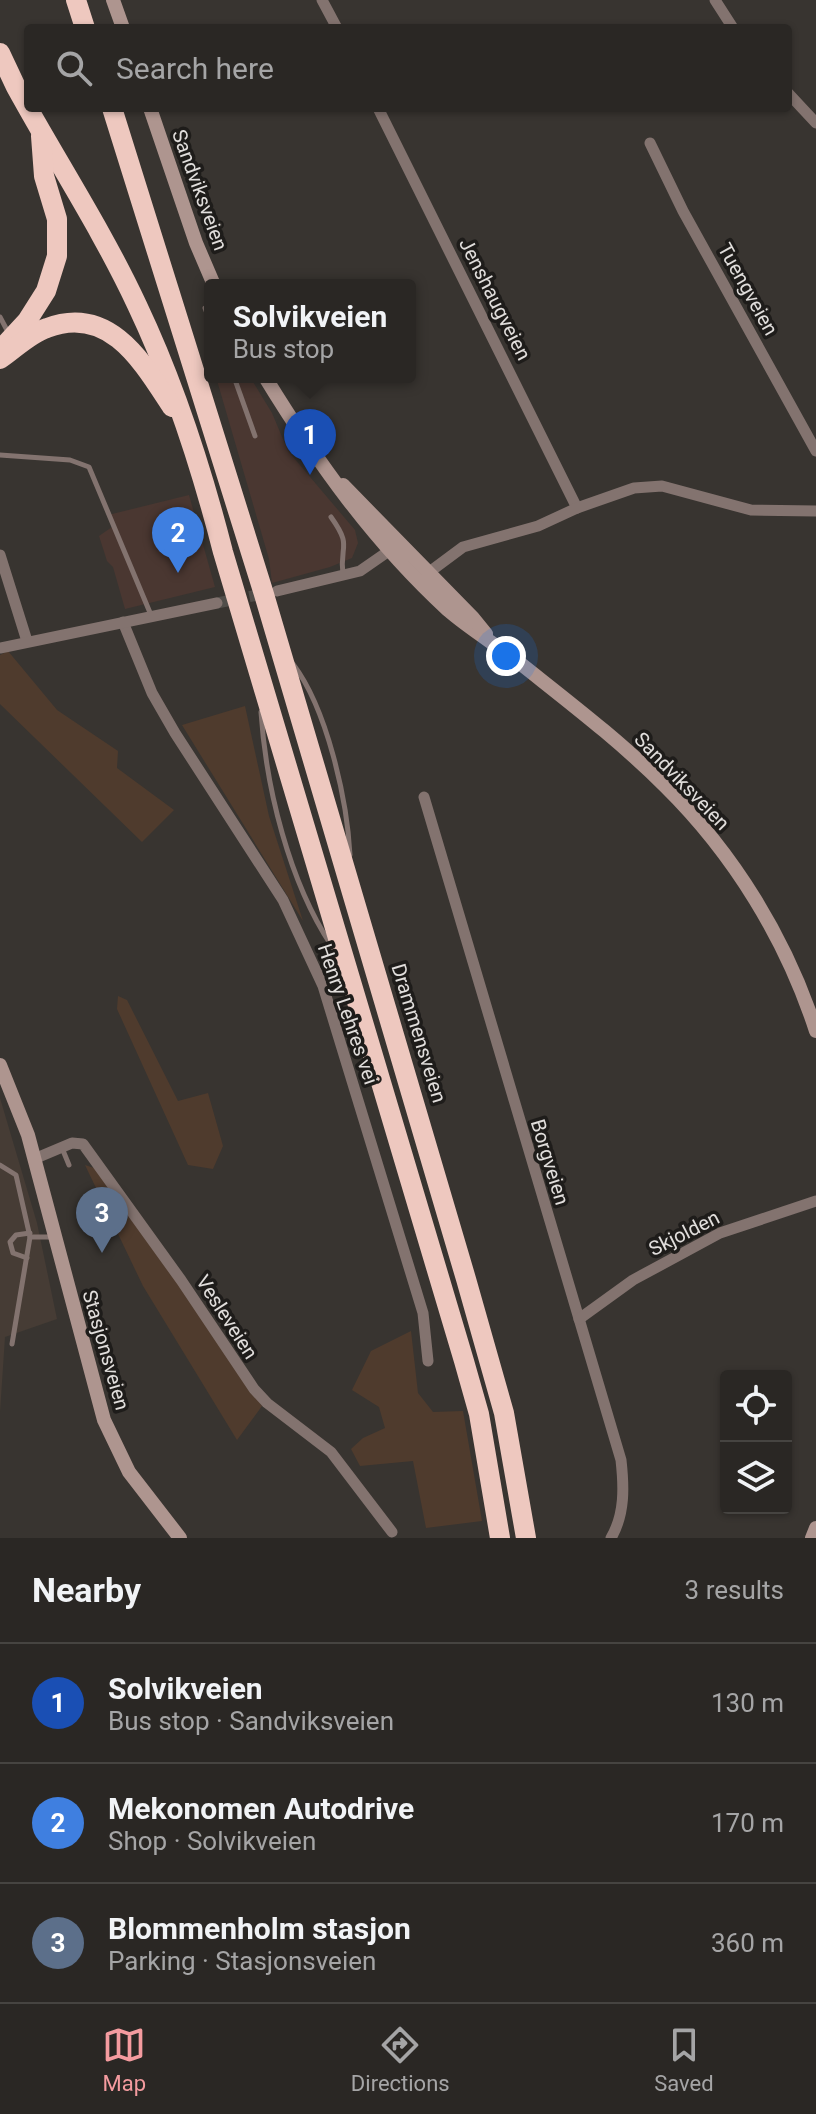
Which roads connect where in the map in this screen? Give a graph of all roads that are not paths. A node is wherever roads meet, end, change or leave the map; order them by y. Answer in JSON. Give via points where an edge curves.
{"nodes":[{"id":1,"x":76,"y":0,"type":"edge"},
{"id":2,"x":113,"y":0,"type":"edge"},
{"id":3,"x":322,"y":0,"type":"edge"},
{"id":4,"x":715,"y":0,"type":"edge"},
{"id":5,"x":84,"y":24,"type":"edge"},
{"id":6,"x":122,"y":24,"type":"edge"},
{"id":7,"x":335,"y":24,"type":"edge"},
{"id":8,"x":730,"y":24,"type":"edge"},
{"id":9,"x":0,"y":53,"type":"edge"},
{"id":10,"x":792,"y":97,"type":"edge"},
{"id":11,"x":24,"y":99,"type":"edge"},
{"id":12,"x":31,"y":112,"type":"edge"},
{"id":13,"x":113,"y":112,"type":"edge"},
{"id":14,"x":151,"y":112,"type":"edge"},
{"id":15,"x":380,"y":112,"type":"edge"},
{"id":16,"x":816,"y":123,"type":"edge"},
{"id":17,"x":41,"y":132,"type":"junction"},
{"id":18,"x":650,"y":143,"type":"dead end"},
{"id":19,"x":211,"y":279,"type":"edge"},
{"id":20,"x":0,"y":317,"type":"edge"},
{"id":21,"x":5,"y":344,"type":"edge"},
{"id":22,"x":0,"y":359,"type":"edge"},
{"id":23,"x":236,"y":383,"type":"edge"},
{"id":24,"x":269,"y":383,"type":"edge"},
{"id":25,"x":190,"y":433,"type":"junction"},
{"id":26,"x":255,"y":436,"type":"dead end"},
{"id":27,"x":816,"y":451,"type":"edge"},
{"id":28,"x":0,"y":455,"type":"edge"},
{"id":29,"x":577,"y":508,"type":"junction"},
{"id":30,"x":816,"y":511,"type":"edge"},
{"id":31,"x":331,"y":517,"type":"dead end"},
{"id":32,"x":394,"y":547,"type":"junction"},
{"id":33,"x":0,"y":555,"type":"edge"},
{"id":34,"x":343,"y":576,"type":"junction"},
{"id":35,"x":424,"y":577,"type":"junction"},
{"id":36,"x":277,"y":591,"type":"tunnel mouth"},
{"id":37,"x":217,"y":603,"type":"tunnel mouth"},
{"id":38,"x":151,"y":616,"type":"junction"},
{"id":39,"x":123,"y":622,"type":"junction"},
{"id":40,"x":27,"y":641,"type":"junction"},
{"id":41,"x":0,"y":648,"type":"edge"},
{"id":42,"x":424,"y":797,"type":"dead end"},
{"id":43,"x":816,"y":1031,"type":"edge"},
{"id":44,"x":0,"y":1065,"type":"edge"},
{"id":45,"x":62,"y":1148,"type":"junction"},
{"id":46,"x":34,"y":1159,"type":"junction"},
{"id":47,"x":0,"y":1165,"type":"edge"},
{"id":48,"x":69,"y":1165,"type":"dead end"},
{"id":49,"x":816,"y":1201,"type":"edge"},
{"id":50,"x":30,"y":1235,"type":"junction"},
{"id":51,"x":55,"y":1237,"type":"junction"},
{"id":52,"x":27,"y":1258,"type":"junction"},
{"id":53,"x":579,"y":1319,"type":"junction"},
{"id":54,"x":12,"y":1344,"type":"dead end"},
{"id":55,"x":428,"y":1361,"type":"dead end"},
{"id":56,"x":816,"y":1528,"type":"edge"},
{"id":57,"x":392,"y":1532,"type":"dead end"},
{"id":58,"x":180,"y":1538,"type":"edge"},
{"id":59,"x":500,"y":1538,"type":"edge"},
{"id":60,"x":526,"y":1538,"type":"edge"},
{"id":61,"x":611,"y":1538,"type":"edge"},
{"id":62,"x":812,"y":1538,"type":"edge"}],
"edges":[{"from":1,"to":5,"type":"highway"},
{"from":2,"to":6,"type":"main road"},
{"from":3,"to":7,"type":"street"},
{"from":4,"to":8,"type":"street"},
{"from":9,"to":11,"type":"highway"},
{"from":10,"to":16,"type":"street"},
{"from":12,"to":17,"type":"highway"},
{"from":13,"to":60,"type":"highway","name":"Drammensveien","via":[[249,546],[491,1365],[512,1448]]},
{"from":14,"to":19,"type":"main road","name":"Sandviksveien"},
{"from":15,"to":29,"type":"street","name":"Jenshaugveien"},
{"from":17,"to":21,"type":"highway","via":[[44,176],[57,219],[57,256],[46,291]]},
{"from":17,"to":25,"type":"highway","via":[[136,303]]},
{"from":18,"to":27,"type":"street","name":"Tuengveien"},
{"from":20,"to":21,"type":"lane"},
{"from":22,"to":25,"type":"highway","via":[[46,328],[89,324],[109,331],[144,365]]},
{"from":23,"to":26,"type":"lane"},
{"from":24,"to":32,"type":"main road","name":"Sandviksveien","via":[[350,505]]},
{"from":25,"to":59,"type":"highway","via":[[479,1414]]},
{"from":28,"to":38,"type":"lane","via":[[70,460],[89,467]]},
{"from":29,"to":30,"type":"street","via":[[634,488],[662,486],[751,510]]},
{"from":29,"to":35,"type":"street","via":[[538,526],[463,547]]},
{"from":31,"to":34,"type":"lane","via":[[346,544]]},
{"from":32,"to":34,"type":"street","via":[[360,571]]},
{"from":32,"to":35,"type":"main road","name":"Sandviksveien"},
{"from":33,"to":40,"type":"street"},
{"from":34,"to":36,"type":"street"},
{"from":35,"to":43,"type":"main road","name":"Sandviksveien","via":[[466,626],[612,737],[689,811],[763,912]]},
{"from":37,"to":38,"type":"street"},
{"from":38,"to":39,"type":"street"},
{"from":39,"to":40,"type":"street"},
{"from":39,"to":55,"type":"street","name":"Henry Lehres vei","via":[[152,693],[283,900],[323,986],[423,1313]]},
{"from":40,"to":41,"type":"street"},
{"from":42,"to":53,"type":"street","name":"Borgveien"},
{"from":44,"to":46,"type":"main road","name":"Stasjonsveien"},
{"from":45,"to":46,"type":"street"},
{"from":45,"to":48,"type":"lane"},
{"from":45,"to":57,"type":"street","name":"Vesleveien","via":[[83,1144],[254,1389],[331,1452]]},
{"from":46,"to":51,"type":"main road","name":"Stasjonsveien"},
{"from":47,"to":50,"type":"lane","via":[[16,1175]]},
{"from":49,"to":53,"type":"street","name":"Skjolden","via":[[720,1233],[633,1280]]},
{"from":50,"to":51,"type":"lane"},
{"from":50,"to":52,"type":"lane"},
{"from":50,"to":52,"type":"lane","via":[[16,1235],[10,1242],[13,1253]]},
{"from":51,"to":58,"type":"main road","name":"Stasjonsveien","via":[[111,1438],[129,1472]]},
{"from":52,"to":54,"type":"lane"},
{"from":53,"to":61,"type":"street","name":"Borgveien","via":[[621,1460],[624,1488]]},
{"from":56,"to":62,"type":"main road"}]}
